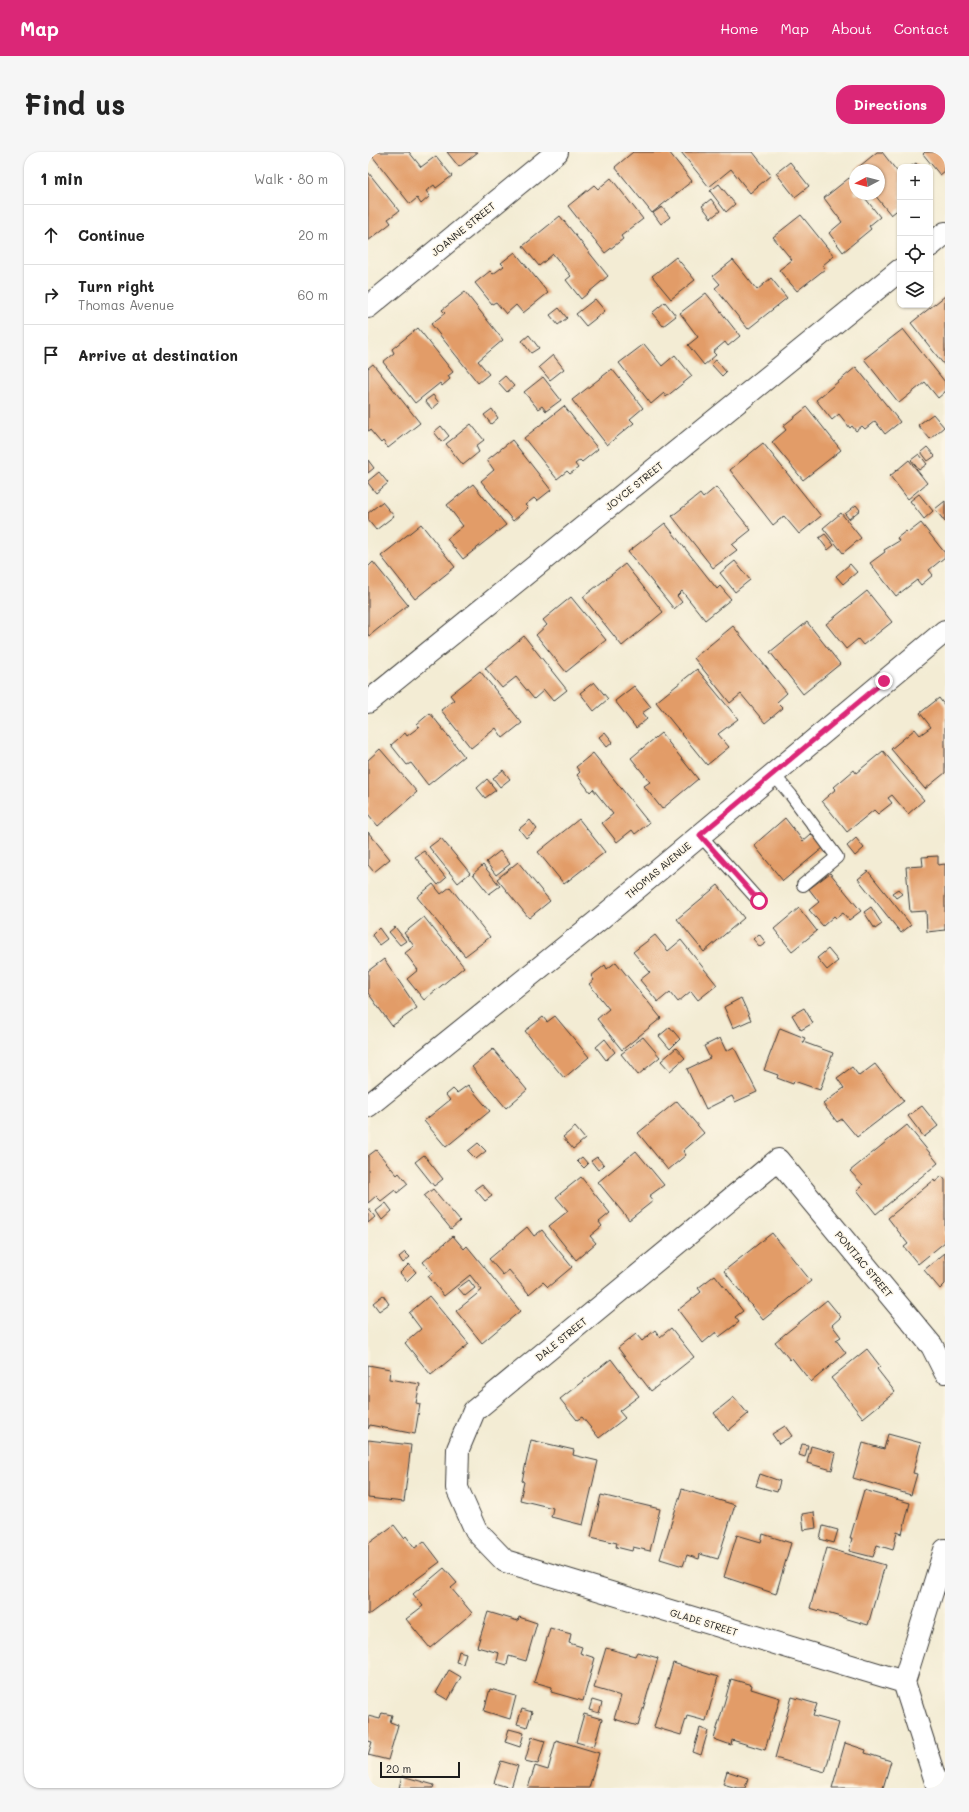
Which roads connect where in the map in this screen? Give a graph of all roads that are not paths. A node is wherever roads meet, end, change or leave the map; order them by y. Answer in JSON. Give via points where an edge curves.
{"nodes":[{"id":1,"x":557,"y":152,"type":"edge"},
{"id":2,"x":945,"y":233,"type":"edge"},
{"id":3,"x":933,"y":243,"type":"edge"},
{"id":4,"x":898,"y":272,"type":"edge"},
{"id":5,"x":368,"y":307,"type":"edge"},
{"id":6,"x":945,"y":631,"type":"edge"},
{"id":7,"x":368,"y":702,"type":"edge"},
{"id":8,"x":773,"y":774,"type":"junction"},
{"id":9,"x":700,"y":835,"type":"junction"},
{"id":10,"x":803,"y":885,"type":"dead end"},
{"id":11,"x":759,"y":901,"type":"dead end"},
{"id":12,"x":368,"y":1106,"type":"edge"},
{"id":13,"x":778,"y":1160,"type":"joint"},
{"id":14,"x":945,"y":1372,"type":"edge"},
{"id":15,"x":945,"y":1550,"type":"edge"},
{"id":16,"x":505,"y":1561,"type":"joint"},
{"id":17,"x":904,"y":1682,"type":"junction"},
{"id":18,"x":938,"y":1788,"type":"edge"}],
"edges":[{"from":1,"to":5,"type":"street","name":"JOANNE STREET"},
{"from":2,"to":3,"type":"street"},
{"from":4,"to":7,"type":"street","name":"JOYCE STREET"},
{"from":6,"to":8,"type":"street","name":"THOMAS AVENUE"},
{"from":8,"to":9,"type":"street","name":"THOMAS AVENUE"},
{"from":8,"to":10,"type":"lane","via":[[837,857]]},
{"from":9,"to":11,"type":"lane"},
{"from":9,"to":12,"type":"street","name":"THOMAS AVENUE"},
{"from":13,"to":14,"type":"street","name":"PONTIAC STREET","via":[[932,1346]]},
{"from":13,"to":16,"type":"street","name":"DALE STREET","via":[[474,1411],[458,1449],[457,1488],[476,1531]]},
{"from":15,"to":17,"type":"street"},
{"from":16,"to":17,"type":"street","name":"GLADE STREET"},
{"from":17,"to":18,"type":"street"}]}
